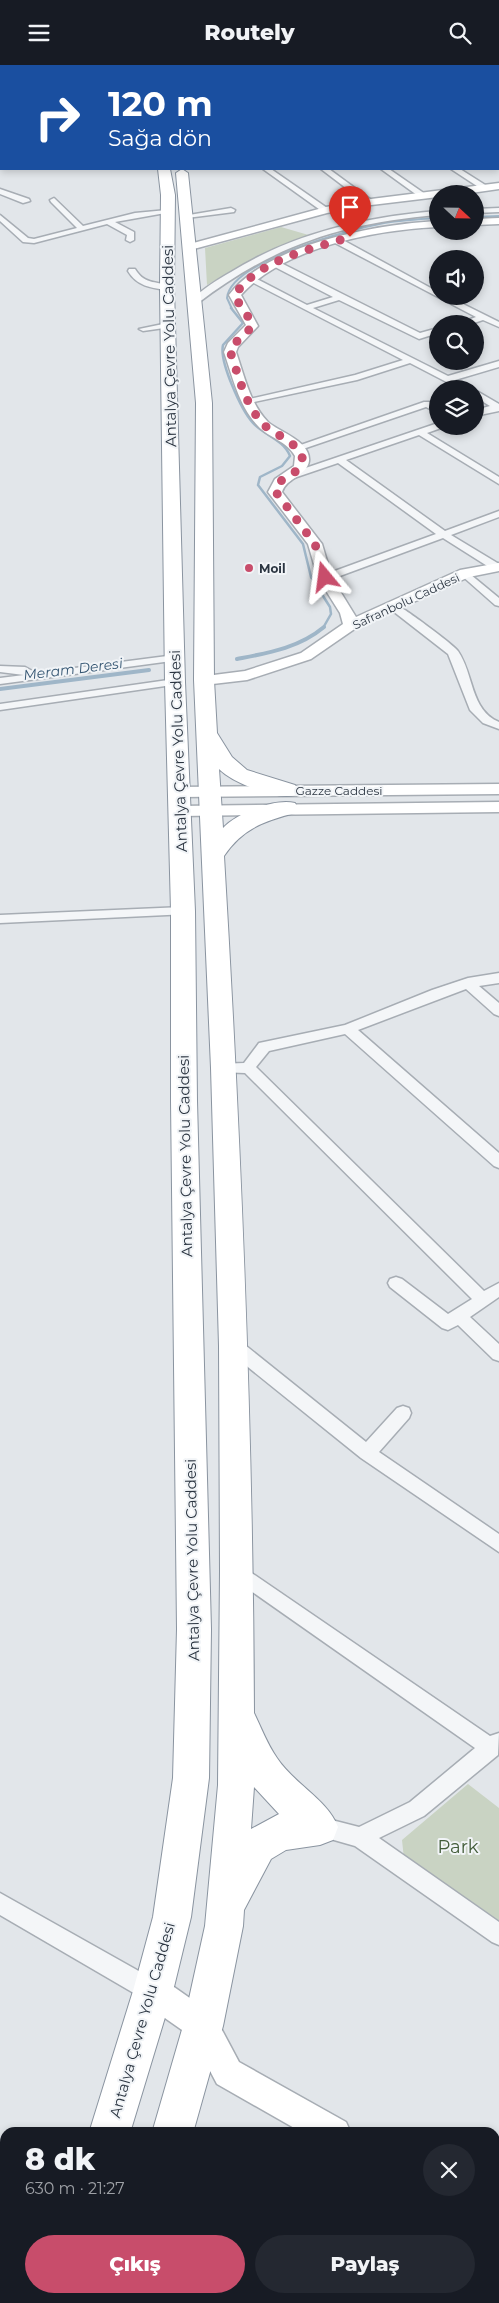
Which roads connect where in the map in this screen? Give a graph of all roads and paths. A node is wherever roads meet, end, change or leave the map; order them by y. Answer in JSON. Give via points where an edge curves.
{"nodes":[{"id":1,"x":164,"y":170,"type":"edge"},
{"id":2,"x":181,"y":170,"type":"edge"},
{"id":3,"x":268,"y":170,"type":"edge"},
{"id":4,"x":326,"y":170,"type":"edge"},
{"id":5,"x":386,"y":170,"type":"edge"},
{"id":6,"x":457,"y":170,"type":"edge"},
{"id":7,"x":499,"y":186,"type":"edge"},
{"id":8,"x":486,"y":188,"type":"joint"},
{"id":9,"x":0,"y":191,"type":"edge"},
{"id":10,"x":429,"y":195,"type":"edge"},
{"id":11,"x":424,"y":196,"type":"junction"},
{"id":12,"x":54,"y":200,"type":"dead end"},
{"id":13,"x":26,"y":201,"type":"dead end"},
{"id":14,"x":366,"y":203,"type":"junction"},
{"id":15,"x":231,"y":210,"type":"dead end"},
{"id":16,"x":326,"y":210,"type":"junction"},
{"id":17,"x":499,"y":210,"type":"edge"},
{"id":18,"x":484,"y":211,"type":"edge"},
{"id":19,"x":167,"y":212,"type":"junction"},
{"id":20,"x":429,"y":214,"type":"edge"},
{"id":21,"x":187,"y":216,"type":"junction"},
{"id":22,"x":0,"y":217,"type":"edge"},
{"id":23,"x":379,"y":218,"type":"junction"},
{"id":24,"x":499,"y":221,"type":"edge"},
{"id":25,"x":108,"y":222,"type":"junction"},
{"id":26,"x":484,"y":222,"type":"edge"},
{"id":27,"x":429,"y":225,"type":"edge"},
{"id":28,"x":82,"y":229,"type":"junction"},
{"id":29,"x":130,"y":240,"type":"dead end"},
{"id":30,"x":338,"y":241,"type":"junction"},
{"id":31,"x":190,"y":247,"type":"junction"},
{"id":32,"x":276,"y":263,"type":"junction"},
{"id":33,"x":132,"y":271,"type":"dead end"},
{"id":34,"x":250,"y":279,"type":"junction"},
{"id":35,"x":167,"y":288,"type":"junction"},
{"id":36,"x":429,"y":291,"type":"edge"},
{"id":37,"x":340,"y":297,"type":"junction"},
{"id":38,"x":195,"y":301,"type":"junction"},
{"id":39,"x":457,"y":305,"type":"edge"},
{"id":40,"x":308,"y":307,"type":"junction"},
{"id":41,"x":476,"y":315,"type":"edge"},
{"id":42,"x":484,"y":319,"type":"edge"},
{"id":43,"x":168,"y":325,"type":"junction"},
{"id":44,"x":499,"y":325,"type":"edge"},
{"id":45,"x":143,"y":329,"type":"dead end"},
{"id":46,"x":429,"y":333,"type":"edge"},
{"id":47,"x":412,"y":360,"type":"junction"},
{"id":48,"x":499,"y":364,"type":"edge"},
{"id":49,"x":451,"y":379,"type":"joint"},
{"id":50,"x":484,"y":398,"type":"edge"},
{"id":51,"x":248,"y":403,"type":"junction"},
{"id":52,"x":429,"y":405,"type":"edge"},
{"id":53,"x":498,"y":407,"type":"edge"},
{"id":54,"x":484,"y":411,"type":"edge"},
{"id":55,"x":429,"y":428,"type":"edge"},
{"id":56,"x":420,"y":432,"type":"junction"},
{"id":57,"x":297,"y":448,"type":"junction"},
{"id":58,"x":340,"y":460,"type":"junction"},
{"id":59,"x":288,"y":477,"type":"junction"},
{"id":60,"x":499,"y":481,"type":"edge"},
{"id":61,"x":499,"y":514,"type":"edge"},
{"id":62,"x":443,"y":534,"type":"junction"},
{"id":63,"x":498,"y":567,"type":"edge"},
{"id":64,"x":465,"y":573,"type":"junction"},
{"id":65,"x":325,"y":577,"type":"junction"},
{"id":66,"x":499,"y":603,"type":"edge"},
{"id":67,"x":393,"y":606,"type":"junction"},
{"id":68,"x":351,"y":625,"type":"junction"},
{"id":69,"x":175,"y":658,"type":"junction"},
{"id":70,"x":0,"y":669,"type":"edge"},
{"id":71,"x":34,"y":676,"type":"junction"},
{"id":72,"x":204,"y":680,"type":"junction"},
{"id":73,"x":0,"y":681,"type":"edge"},
{"id":74,"x":175,"y":682,"type":"junction"},
{"id":75,"x":0,"y":707,"type":"edge"},
{"id":76,"x":499,"y":726,"type":"edge"},
{"id":77,"x":206,"y":731,"type":"junction"},
{"id":78,"x":499,"y":789,"type":"edge"},
{"id":79,"x":287,"y":799,"type":"junction"},
{"id":80,"x":195,"y":801,"type":"junction"},
{"id":81,"x":499,"y":807,"type":"edge"},
{"id":82,"x":212,"y":858,"type":"junction"},
{"id":83,"x":182,"y":911,"type":"junction"},
{"id":84,"x":0,"y":919,"type":"edge"},
{"id":85,"x":499,"y":978,"type":"edge"},
{"id":86,"x":468,"y":983,"type":"junction"},
{"id":87,"x":499,"y":1011,"type":"edge"},
{"id":88,"x":348,"y":1029,"type":"junction"},
{"id":89,"x":236,"y":1068,"type":"junction"},
{"id":90,"x":499,"y":1162,"type":"edge"},
{"id":91,"x":396,"y":1283,"type":"dead end"},
{"id":92,"x":499,"y":1289,"type":"edge"},
{"id":93,"x":483,"y":1300,"type":"junction"},
{"id":94,"x":459,"y":1316,"type":"junction"},
{"id":95,"x":234,"y":1346,"type":"junction"},
{"id":96,"x":499,"y":1354,"type":"edge"},
{"id":97,"x":403,"y":1413,"type":"dead end"},
{"id":98,"x":368,"y":1453,"type":"junction"},
{"id":99,"x":499,"y":1543,"type":"edge"},
{"id":100,"x":237,"y":1571,"type":"junction"},
{"id":101,"x":236,"y":1714,"type":"junction"},
{"id":102,"x":495,"y":1745,"type":"edge"},
{"id":103,"x":320,"y":1827,"type":"junction"},
{"id":104,"x":360,"y":1837,"type":"junction"},
{"id":105,"x":0,"y":1903,"type":"edge"},
{"id":106,"x":226,"y":1907,"type":"junction"},
{"id":107,"x":499,"y":1935,"type":"edge"},
{"id":108,"x":153,"y":1991,"type":"junction"},
{"id":109,"x":203,"y":2026,"type":"junction"},
{"id":110,"x":111,"y":2127,"type":"edge"},
{"id":111,"x":174,"y":2127,"type":"edge"},
{"id":112,"x":324,"y":2127,"type":"edge"}],
"edges":[{"from":1,"to":19,"type":"highway","name":"Antalya Çevre Yolu Caddesi"},
{"from":2,"to":21,"type":"highway","name":"Antalya Çevre Yolu Caddesi"},
{"from":3,"to":16,"type":"street"},
{"from":4,"to":14,"type":"street"},
{"from":5,"to":11,"type":"street"},
{"from":6,"to":8,"type":"street"},
{"from":7,"to":8,"type":"street"},
{"from":9,"to":13,"type":"street"},
{"from":10,"to":11,"type":"street"},
{"from":11,"to":14,"type":"street"},
{"from":12,"to":28,"type":"street"},
{"from":14,"to":16,"type":"street"},
{"from":14,"to":23,"type":"street"},
{"from":15,"to":21,"type":"street"},
{"from":16,"to":31,"type":"street"},
{"from":17,"to":18,"type":"street"},
{"from":19,"to":25,"type":"street"},
{"from":19,"to":35,"type":"highway","name":"Antalya Çevre Yolu Caddesi"},
{"from":20,"to":23,"type":"street"},
{"from":21,"to":31,"type":"highway","name":"Antalya Çevre Yolu Caddesi"},
{"from":22,"to":28,"type":"street","via":[[26,240],[34,241]]},
{"from":23,"to":38,"type":"street","via":[[349,223],[277,249],[218,282]]},
{"from":24,"to":26,"type":"street"},
{"from":25,"to":28,"type":"street"},
{"from":25,"to":29,"type":"street","via":[[131,233]]},
{"from":27,"to":30,"type":"street","via":[[379,229]]},
{"from":30,"to":32,"type":"street"},
{"from":30,"to":36,"type":"street"},
{"from":31,"to":38,"type":"highway","name":"Antalya Çevre Yolu Caddesi"},
{"from":32,"to":34,"type":"street"},
{"from":32,"to":37,"type":"street"},
{"from":33,"to":35,"type":"street","via":[[146,285]]},
{"from":34,"to":40,"type":"street"},
{"from":34,"to":51,"type":"street","via":[[235,295],[252,327],[230,351]]},
{"from":35,"to":43,"type":"highway","name":"Antalya Çevre Yolu Caddesi"},
{"from":37,"to":40,"type":"street"},
{"from":37,"to":46,"type":"street","via":[[419,336]]},
{"from":38,"to":72,"type":"highway","name":"Antalya Çevre Yolu Caddesi","via":[[204,403]]},
{"from":39,"to":41,"type":"street"},
{"from":40,"to":47,"type":"street"},
{"from":42,"to":44,"type":"street"},
{"from":43,"to":45,"type":"street"},
{"from":43,"to":69,"type":"highway","name":"Antalya Çevre Yolu Caddesi"},
{"from":47,"to":49,"type":"street"},
{"from":47,"to":51,"type":"street"},
{"from":48,"to":49,"type":"street"},
{"from":50,"to":53,"type":"street"},
{"from":51,"to":57,"type":"street","via":[[267,427]]},
{"from":52,"to":57,"type":"street"},
{"from":53,"to":54,"type":"street"},
{"from":55,"to":56,"type":"street"},
{"from":56,"to":58,"type":"street"},
{"from":56,"to":60,"type":"street"},
{"from":57,"to":59,"type":"street","via":[[302,462]]},
{"from":58,"to":59,"type":"street"},
{"from":58,"to":62,"type":"street"},
{"from":59,"to":65,"type":"street","via":[[279,481],[275,491],[315,544]]},
{"from":61,"to":62,"type":"street"},
{"from":62,"to":63,"type":"street"},
{"from":62,"to":65,"type":"street"},
{"from":63,"to":64,"type":"street","name":"Safranbolu Caddesi"},
{"from":64,"to":66,"type":"street"},
{"from":64,"to":67,"type":"street","name":"Safranbolu Caddesi"},
{"from":65,"to":68,"type":"street"},
{"from":67,"to":68,"type":"street","name":"Safranbolu Caddesi"},
{"from":67,"to":76,"type":"street","via":[[452,652],[476,710],[487,721]]},
{"from":68,"to":72,"type":"street","name":"Safranbolu Caddesi","via":[[319,648],[280,666],[247,675]]},
{"from":69,"to":71,"type":"street"},
{"from":69,"to":74,"type":"highway","name":"Antalya Çevre Yolu Caddesi"},
{"from":70,"to":71,"type":"street","via":[[25,670]]},
{"from":71,"to":73,"type":"street"},
{"from":72,"to":77,"type":"highway","name":"Antalya Çevre Yolu Caddesi"},
{"from":74,"to":75,"type":"street"},
{"from":74,"to":80,"type":"highway","name":"Antalya Çevre Yolu Caddesi"},
{"from":77,"to":79,"type":"highway","via":[[217,753],[238,775]]},
{"from":77,"to":80,"type":"highway","name":"Antalya Çevre Yolu Caddesi"},
{"from":78,"to":79,"type":"street","name":"Gazze Caddesi"},
{"from":79,"to":80,"type":"street","name":"Gazze Caddesi"},
{"from":79,"to":81,"type":"street","name":"Gazze Caddesi"},
{"from":79,"to":82,"type":"highway","via":[[237,826]]},
{"from":80,"to":82,"type":"highway","name":"Antalya Çevre Yolu Caddesi"},
{"from":80,"to":83,"type":"highway","name":"Antalya Çevre Yolu Caddesi"},
{"from":82,"to":89,"type":"highway","name":"Antalya Çevre Yolu Caddesi"},
{"from":83,"to":84,"type":"street"},
{"from":83,"to":108,"type":"highway","name":"Antalya Çevre Yolu Caddesi","via":[[194,1629],[191,1778],[172,1917]]},
{"from":85,"to":86,"type":"street"},
{"from":86,"to":87,"type":"street"},
{"from":86,"to":88,"type":"street"},
{"from":88,"to":89,"type":"street","via":[[264,1047]]},
{"from":88,"to":90,"type":"street"},
{"from":89,"to":93,"type":"street"},
{"from":89,"to":95,"type":"highway","name":"Antalya Çevre Yolu Caddesi"},
{"from":91,"to":94,"type":"street","via":[[448,1323]]},
{"from":92,"to":93,"type":"street"},
{"from":93,"to":94,"type":"street"},
{"from":94,"to":96,"type":"street"},
{"from":95,"to":98,"type":"street"},
{"from":95,"to":100,"type":"highway","name":"Antalya Çevre Yolu Caddesi"},
{"from":97,"to":98,"type":"street"},
{"from":98,"to":99,"type":"street"},
{"from":100,"to":101,"type":"highway","name":"Antalya Çevre Yolu Caddesi"},
{"from":100,"to":102,"type":"street"},
{"from":101,"to":103,"type":"highway","via":[[264,1771]]},
{"from":101,"to":106,"type":"highway","name":"Antalya Çevre Yolu Caddesi","via":[[236,1785]]},
{"from":102,"to":104,"type":"street","via":[[417,1809]]},
{"from":103,"to":104,"type":"street"},
{"from":103,"to":106,"type":"highway","via":[[281,1833],[258,1847]]},
{"from":104,"to":107,"type":"street"},
{"from":105,"to":108,"type":"street"},
{"from":106,"to":109,"type":"highway","name":"Antalya Çevre Yolu Caddesi"},
{"from":108,"to":109,"type":"street"},
{"from":108,"to":110,"type":"highway","name":"Antalya Çevre Yolu Caddesi"},
{"from":109,"to":111,"type":"highway","name":"Antalya Çevre Yolu Caddesi"},
{"from":109,"to":112,"type":"street","via":[[228,2073]]}]}
